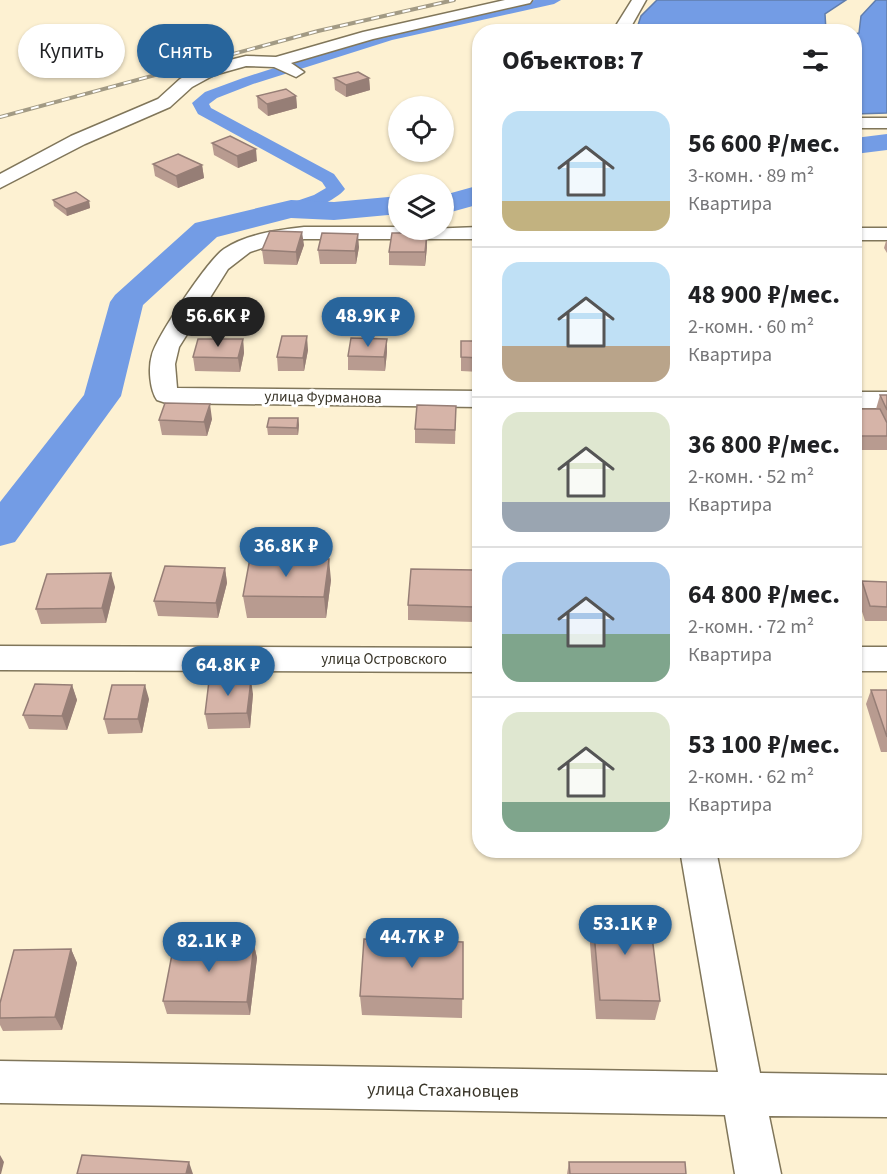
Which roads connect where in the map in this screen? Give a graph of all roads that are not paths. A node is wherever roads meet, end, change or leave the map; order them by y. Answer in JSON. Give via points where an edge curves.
{"nodes":[{"id":1,"x":525,"y":0,"type":"edge"},
{"id":2,"x":639,"y":0,"type":"edge"},
{"id":3,"x":625,"y":24,"type":"edge"},
{"id":4,"x":277,"y":62,"type":"junction"},
{"id":5,"x":296,"y":72,"type":"dead end"},
{"id":6,"x":862,"y":123,"type":"edge"},
{"id":7,"x":887,"y":123,"type":"edge"},
{"id":8,"x":0,"y":182,"type":"edge"},
{"id":9,"x":472,"y":232,"type":"edge"},
{"id":10,"x":862,"y":234,"type":"edge"},
{"id":11,"x":887,"y":234,"type":"edge"},
{"id":12,"x":472,"y":399,"type":"edge"},
{"id":13,"x":862,"y":400,"type":"edge"},
{"id":14,"x":887,"y":400,"type":"edge"},
{"id":15,"x":0,"y":658,"type":"edge"},
{"id":16,"x":862,"y":659,"type":"edge"},
{"id":17,"x":887,"y":659,"type":"edge"},
{"id":18,"x":472,"y":660,"type":"edge"},
{"id":19,"x":700,"y":858,"type":"edge"},
{"id":20,"x":0,"y":1082,"type":"edge"},
{"id":21,"x":745,"y":1095,"type":"junction"},
{"id":22,"x":887,"y":1096,"type":"edge"},
{"id":23,"x":758,"y":1174,"type":"edge"}],
"edges":[{"from":1,"to":4,"type":"street","via":[[332,43]]},
{"from":2,"to":3,"type":"street"},
{"from":4,"to":5,"type":"street"},
{"from":4,"to":8,"type":"street","via":[[246,61],[208,71],[186,83],[164,103],[78,140]]},
{"from":6,"to":7,"type":"street"},
{"from":9,"to":12,"type":"street","name":"улица Фурманова","via":[[290,234],[262,240],[227,256],[164,353],[162,375],[166,395]]},
{"from":10,"to":11,"type":"street"},
{"from":13,"to":14,"type":"street"},
{"from":15,"to":18,"type":"street","name":"улица Островского"},
{"from":16,"to":17,"type":"street"},
{"from":19,"to":21,"type":"street"},
{"from":20,"to":21,"type":"street","name":"улица Стахановцев"},
{"from":21,"to":22,"type":"street","name":"улица Стахановцев"},
{"from":21,"to":23,"type":"street"}]}
